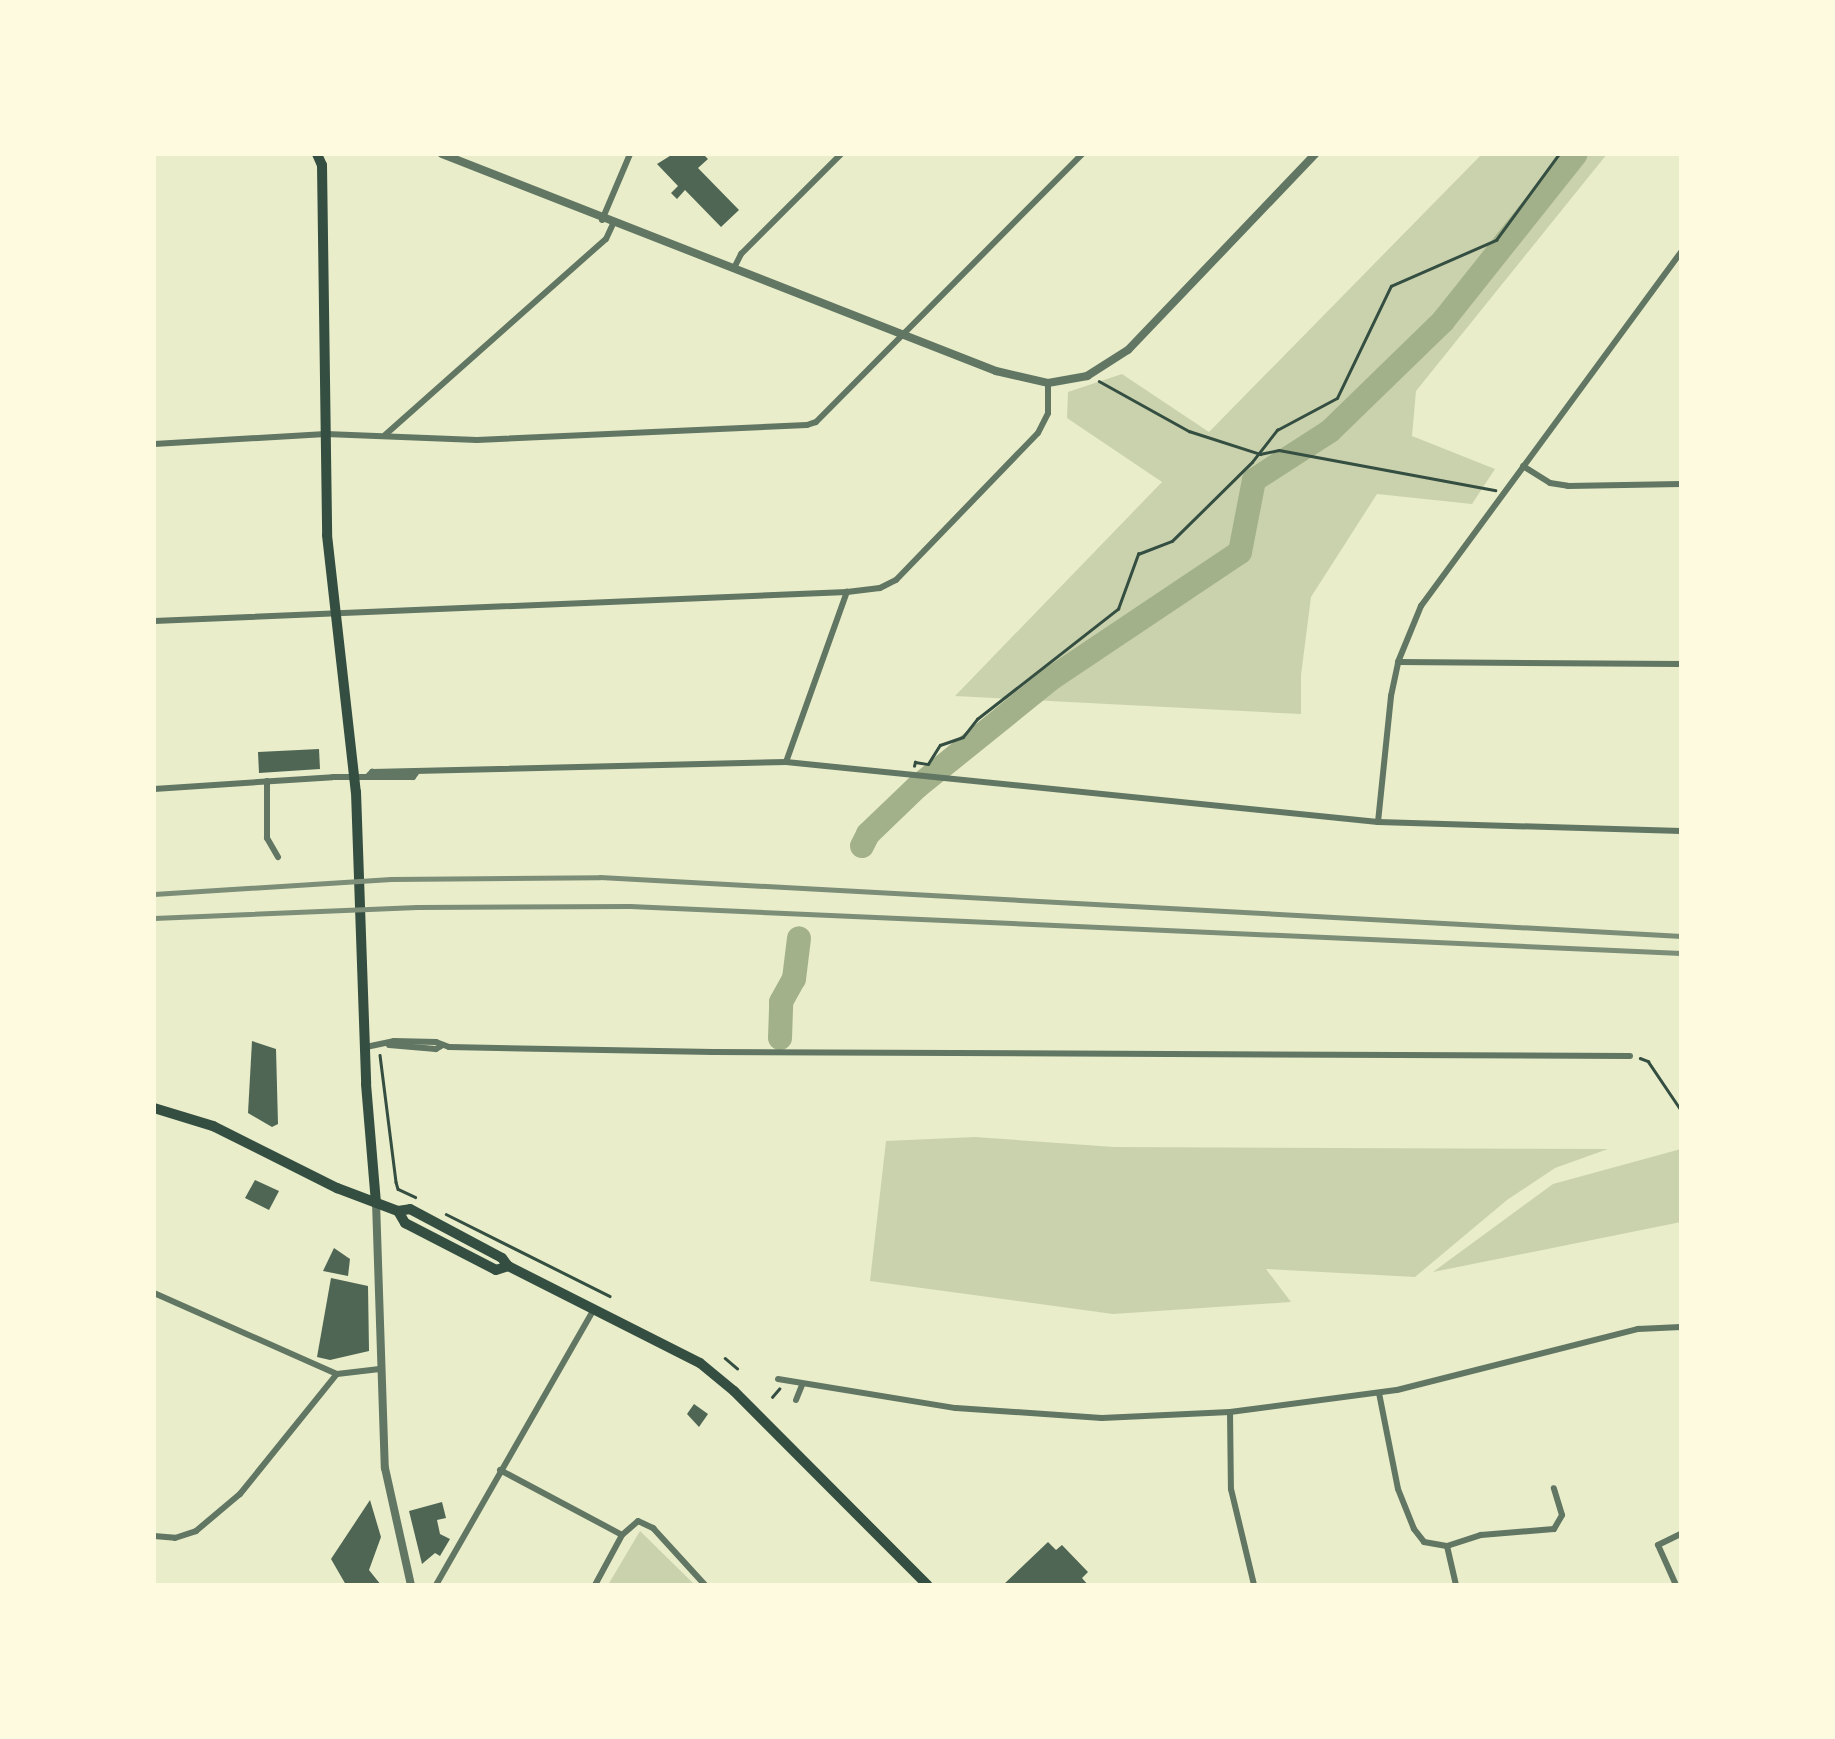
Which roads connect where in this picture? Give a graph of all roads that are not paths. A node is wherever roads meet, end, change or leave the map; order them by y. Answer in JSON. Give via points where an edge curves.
{"nodes":[{"id":1,"x":317,"y":154,"type":"edge"},
{"id":2,"x":328,"y":154,"type":"edge"},
{"id":3,"x":442,"y":154,"type":"edge"},
{"id":4,"x":629,"y":154,"type":"edge"},
{"id":5,"x":841,"y":154,"type":"edge"},
{"id":6,"x":1082,"y":154,"type":"edge"},
{"id":7,"x":1315,"y":154,"type":"edge"},
{"id":8,"x":323,"y":165,"type":"junction"},
{"id":9,"x":602,"y":220,"type":"junction"},
{"id":10,"x":613,"y":224,"type":"junction"},
{"id":11,"x":1681,"y":252,"type":"edge"},
{"id":12,"x":734,"y":268,"type":"junction"},
{"id":13,"x":902,"y":334,"type":"junction"},
{"id":14,"x":1048,"y":383,"type":"junction"},
{"id":15,"x":326,"y":434,"type":"junction"},
{"id":16,"x":385,"y":435,"type":"junction"},
{"id":17,"x":154,"y":444,"type":"edge"},
{"id":18,"x":1523,"y":466,"type":"junction"},
{"id":19,"x":1681,"y":484,"type":"edge"},
{"id":20,"x":848,"y":592,"type":"junction"},
{"id":21,"x":336,"y":612,"type":"junction"},
{"id":22,"x":154,"y":621,"type":"edge"},
{"id":23,"x":1398,"y":662,"type":"junction"},
{"id":24,"x":1681,"y":664,"type":"edge"},
{"id":25,"x":786,"y":762,"type":"junction"},
{"id":26,"x":355,"y":776,"type":"junction"},
{"id":27,"x":267,"y":781,"type":"junction"},
{"id":28,"x":154,"y":789,"type":"edge"},
{"id":29,"x":1377,"y":822,"type":"junction"},
{"id":30,"x":1681,"y":831,"type":"edge"},
{"id":31,"x":278,"y":857,"type":"dead end"},
{"id":32,"x":366,"y":1047,"type":"junction"},
{"id":33,"x":1630,"y":1056,"type":"road end"},
{"id":34,"x":154,"y":1108,"type":"edge"},
{"id":35,"x":376,"y":1202,"type":"junction"},
{"id":36,"x":398,"y":1211,"type":"junction"},
{"id":37,"x":508,"y":1266,"type":"junction"},
{"id":38,"x":154,"y":1293,"type":"edge"},
{"id":39,"x":594,"y":1309,"type":"junction"},
{"id":40,"x":1681,"y":1327,"type":"edge"},
{"id":41,"x":380,"y":1369,"type":"junction"},
{"id":42,"x":337,"y":1374,"type":"junction"},
{"id":43,"x":778,"y":1379,"type":"dead end"},
{"id":44,"x":802,"y":1385,"type":"junction"},
{"id":45,"x":1379,"y":1393,"type":"junction"},
{"id":46,"x":796,"y":1400,"type":"dead end"},
{"id":47,"x":1230,"y":1412,"type":"junction"},
{"id":48,"x":499,"y":1470,"type":"junction"},
{"id":49,"x":1554,"y":1488,"type":"dead end"},
{"id":50,"x":1681,"y":1534,"type":"edge"},
{"id":51,"x":622,"y":1535,"type":"junction"},
{"id":52,"x":154,"y":1536,"type":"edge"},
{"id":53,"x":1447,"y":1546,"type":"junction"},
{"id":54,"x":411,"y":1585,"type":"edge"},
{"id":55,"x":436,"y":1585,"type":"edge"},
{"id":56,"x":595,"y":1585,"type":"edge"},
{"id":57,"x":705,"y":1585,"type":"edge"},
{"id":58,"x":927,"y":1585,"type":"edge"},
{"id":59,"x":1254,"y":1585,"type":"edge"},
{"id":60,"x":1456,"y":1585,"type":"edge"},
{"id":61,"x":1675,"y":1585,"type":"edge"}],
"edges":[{"from":1,"to":8,"type":"main road"},
{"from":2,"to":8,"type":"main road"},
{"from":3,"to":9,"type":"street"},
{"from":4,"to":9,"type":"street"},
{"from":5,"to":12,"type":"street","via":[[741,254]]},
{"from":6,"to":13,"type":"street"},
{"from":7,"to":14,"type":"street","via":[[1128,351],[1087,376]]},
{"from":8,"to":15,"type":"main road"},
{"from":9,"to":10,"type":"street"},
{"from":10,"to":12,"type":"street"},
{"from":10,"to":16,"type":"street","via":[[606,239]]},
{"from":11,"to":18,"type":"street"},
{"from":12,"to":13,"type":"street"},
{"from":13,"to":14,"type":"street","via":[[996,371]]},
{"from":13,"to":16,"type":"street","via":[[816,422],[807,425],[477,440]]},
{"from":14,"to":20,"type":"street","via":[[1048,413],[1038,433],[896,580],[880,588]]},
{"from":15,"to":16,"type":"street"},
{"from":15,"to":17,"type":"street"},
{"from":15,"to":21,"type":"main road","via":[[327,535]]},
{"from":18,"to":19,"type":"street","via":[[1550,483],[1568,486]]},
{"from":18,"to":23,"type":"street","via":[[1421,606]]},
{"from":20,"to":21,"type":"street"},
{"from":20,"to":25,"type":"street"},
{"from":21,"to":22,"type":"street"},
{"from":21,"to":26,"type":"main road"},
{"from":23,"to":24,"type":"street"},
{"from":23,"to":29,"type":"street"},
{"from":25,"to":26,"type":"street"},
{"from":25,"to":29,"type":"street","via":[[913,771]]},
{"from":26,"to":27,"type":"street"},
{"from":26,"to":32,"type":"main road"},
{"from":27,"to":28,"type":"street"},
{"from":27,"to":31,"type":"street","via":[[267,838]]},
{"from":29,"to":30,"type":"street"},
{"from":32,"to":33,"type":"street","via":[[394,1041],[713,1052]]},
{"from":32,"to":35,"type":"main road"},
{"from":34,"to":35,"type":"main road","via":[[213,1126],[330,1185]]},
{"from":35,"to":36,"type":"main road"},
{"from":35,"to":41,"type":"street"},
{"from":36,"to":37,"type":"main road","via":[[410,1209]]},
{"from":36,"to":37,"type":"main road","via":[[405,1223],[496,1270]]},
{"from":37,"to":39,"type":"main road"},
{"from":38,"to":42,"type":"street"},
{"from":39,"to":48,"type":"street"},
{"from":39,"to":58,"type":"main road","via":[[700,1363],[734,1391]]},
{"from":40,"to":45,"type":"street","via":[[1638,1329],[1457,1378]]},
{"from":41,"to":42,"type":"street"},
{"from":41,"to":54,"type":"street","via":[[386,1485]]},
{"from":42,"to":52,"type":"street","via":[[240,1494],[196,1531],[175,1538]]},
{"from":43,"to":44,"type":"street"},
{"from":44,"to":46,"type":"street"},
{"from":44,"to":47,"type":"street","via":[[956,1408],[1102,1418]]},
{"from":45,"to":47,"type":"street"},
{"from":45,"to":53,"type":"street","via":[[1409,1518],[1424,1542]]},
{"from":47,"to":59,"type":"street","via":[[1231,1489]]},
{"from":48,"to":51,"type":"street"},
{"from":48,"to":55,"type":"street"},
{"from":49,"to":53,"type":"street","via":[[1562,1515],[1554,1529],[1481,1535]]},
{"from":50,"to":61,"type":"street","via":[[1658,1545]]},
{"from":51,"to":56,"type":"street"},
{"from":51,"to":57,"type":"street","via":[[638,1521],[653,1528]]},
{"from":53,"to":60,"type":"street"}]}
